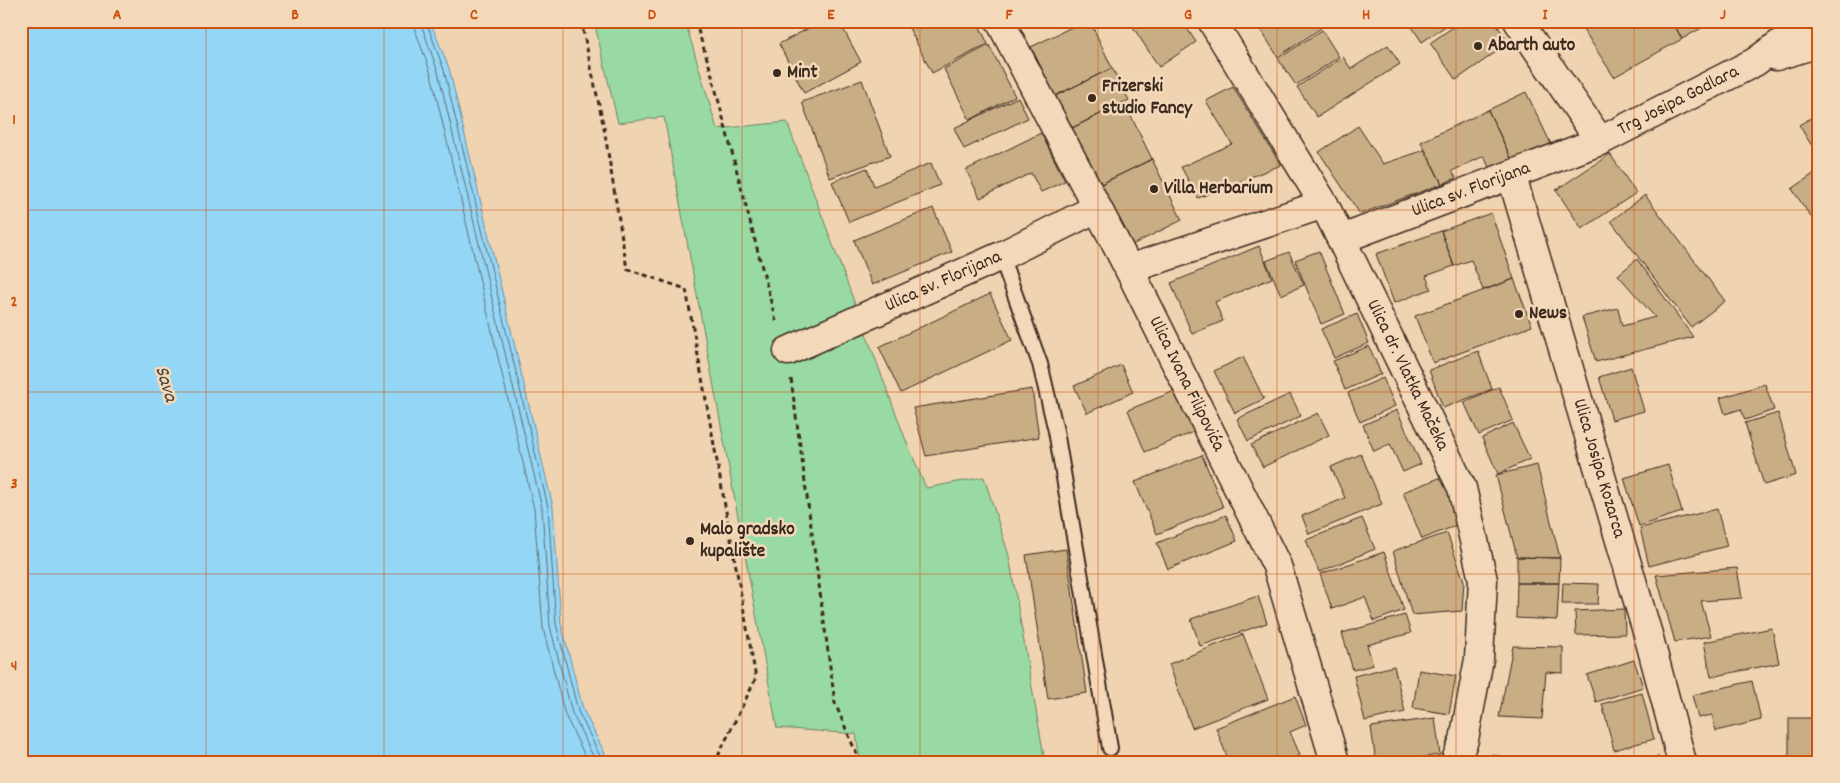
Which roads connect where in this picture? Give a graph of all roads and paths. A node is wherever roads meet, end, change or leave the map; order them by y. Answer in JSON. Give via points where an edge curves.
{"nodes":[{"id":1,"x":581,"y":21,"type":"edge"},
{"id":2,"x":695,"y":21,"type":"edge"},
{"id":3,"x":1000,"y":21,"type":"edge"},
{"id":4,"x":1212,"y":21,"type":"edge"},
{"id":5,"x":1518,"y":21,"type":"edge"},
{"id":6,"x":1811,"y":21,"type":"edge"},
{"id":7,"x":1819,"y":44,"type":"edge"},
{"id":8,"x":1755,"y":62,"type":"junction"},
{"id":9,"x":1600,"y":141,"type":"junction"},
{"id":10,"x":1512,"y":176,"type":"junction"},
{"id":11,"x":1324,"y":204,"type":"junction"},
{"id":12,"x":1098,"y":208,"type":"junction"},
{"id":13,"x":1342,"y":239,"type":"junction"},
{"id":14,"x":1001,"y":256,"type":"junction"},
{"id":15,"x":1129,"y":269,"type":"junction"},
{"id":16,"x":786,"y":353,"type":"junction"},
{"id":17,"x":1110,"y":748,"type":"dead end"},
{"id":18,"x":719,"y":762,"type":"edge"},
{"id":19,"x":860,"y":762,"type":"edge"},
{"id":20,"x":1336,"y":762,"type":"edge"},
{"id":21,"x":1455,"y":762,"type":"edge"},
{"id":22,"x":1682,"y":762,"type":"edge"}],
"edges":[{"from":1,"to":18,"type":"path","via":[[604,128],[627,269],[686,290],[756,678],[719,754]]},
{"from":2,"to":16,"type":"path"},
{"from":3,"to":12,"type":"street","name":"Ulica Ivana Filipovića"},
{"from":4,"to":11,"type":"street","name":"Ulica dr. Vlatka Mačeka"},
{"from":5,"to":9,"type":"street"},
{"from":6,"to":8,"type":"street","name":"Trg Josipa Godlara"},
{"from":7,"to":8,"type":"street","name":"Trg Josipa Godlara"},
{"from":8,"to":9,"type":"street","name":"Trg Josipa Godlara"},
{"from":9,"to":10,"type":"street","name":"Ulica sv. Florijana"},
{"from":10,"to":13,"type":"street","name":"Ulica sv. Florijana"},
{"from":10,"to":22,"type":"street","name":"Ulica Josipa Kozarca","via":[[1649,638]]},
{"from":11,"to":13,"type":"street","name":"Ulica dr. Vlatka Mačeka"},
{"from":11,"to":15,"type":"street"},
{"from":12,"to":14,"type":"street","name":"Ulica sv. Florijana"},
{"from":12,"to":15,"type":"street","name":"Ulica Ivana Filipovića"},
{"from":13,"to":21,"type":"street","name":"Ulica dr. Vlatka Mačeka","via":[[1462,488],[1482,580],[1478,659],[1464,740]]},
{"from":14,"to":16,"type":"street","name":"Ulica sv. Florijana"},
{"from":14,"to":17,"type":"lane","via":[[1040,364],[1054,422]]},
{"from":15,"to":20,"type":"street","name":"Ulica Ivana Filipovića","via":[[1277,566]]},
{"from":16,"to":19,"type":"path","via":[[835,703]]}]}
